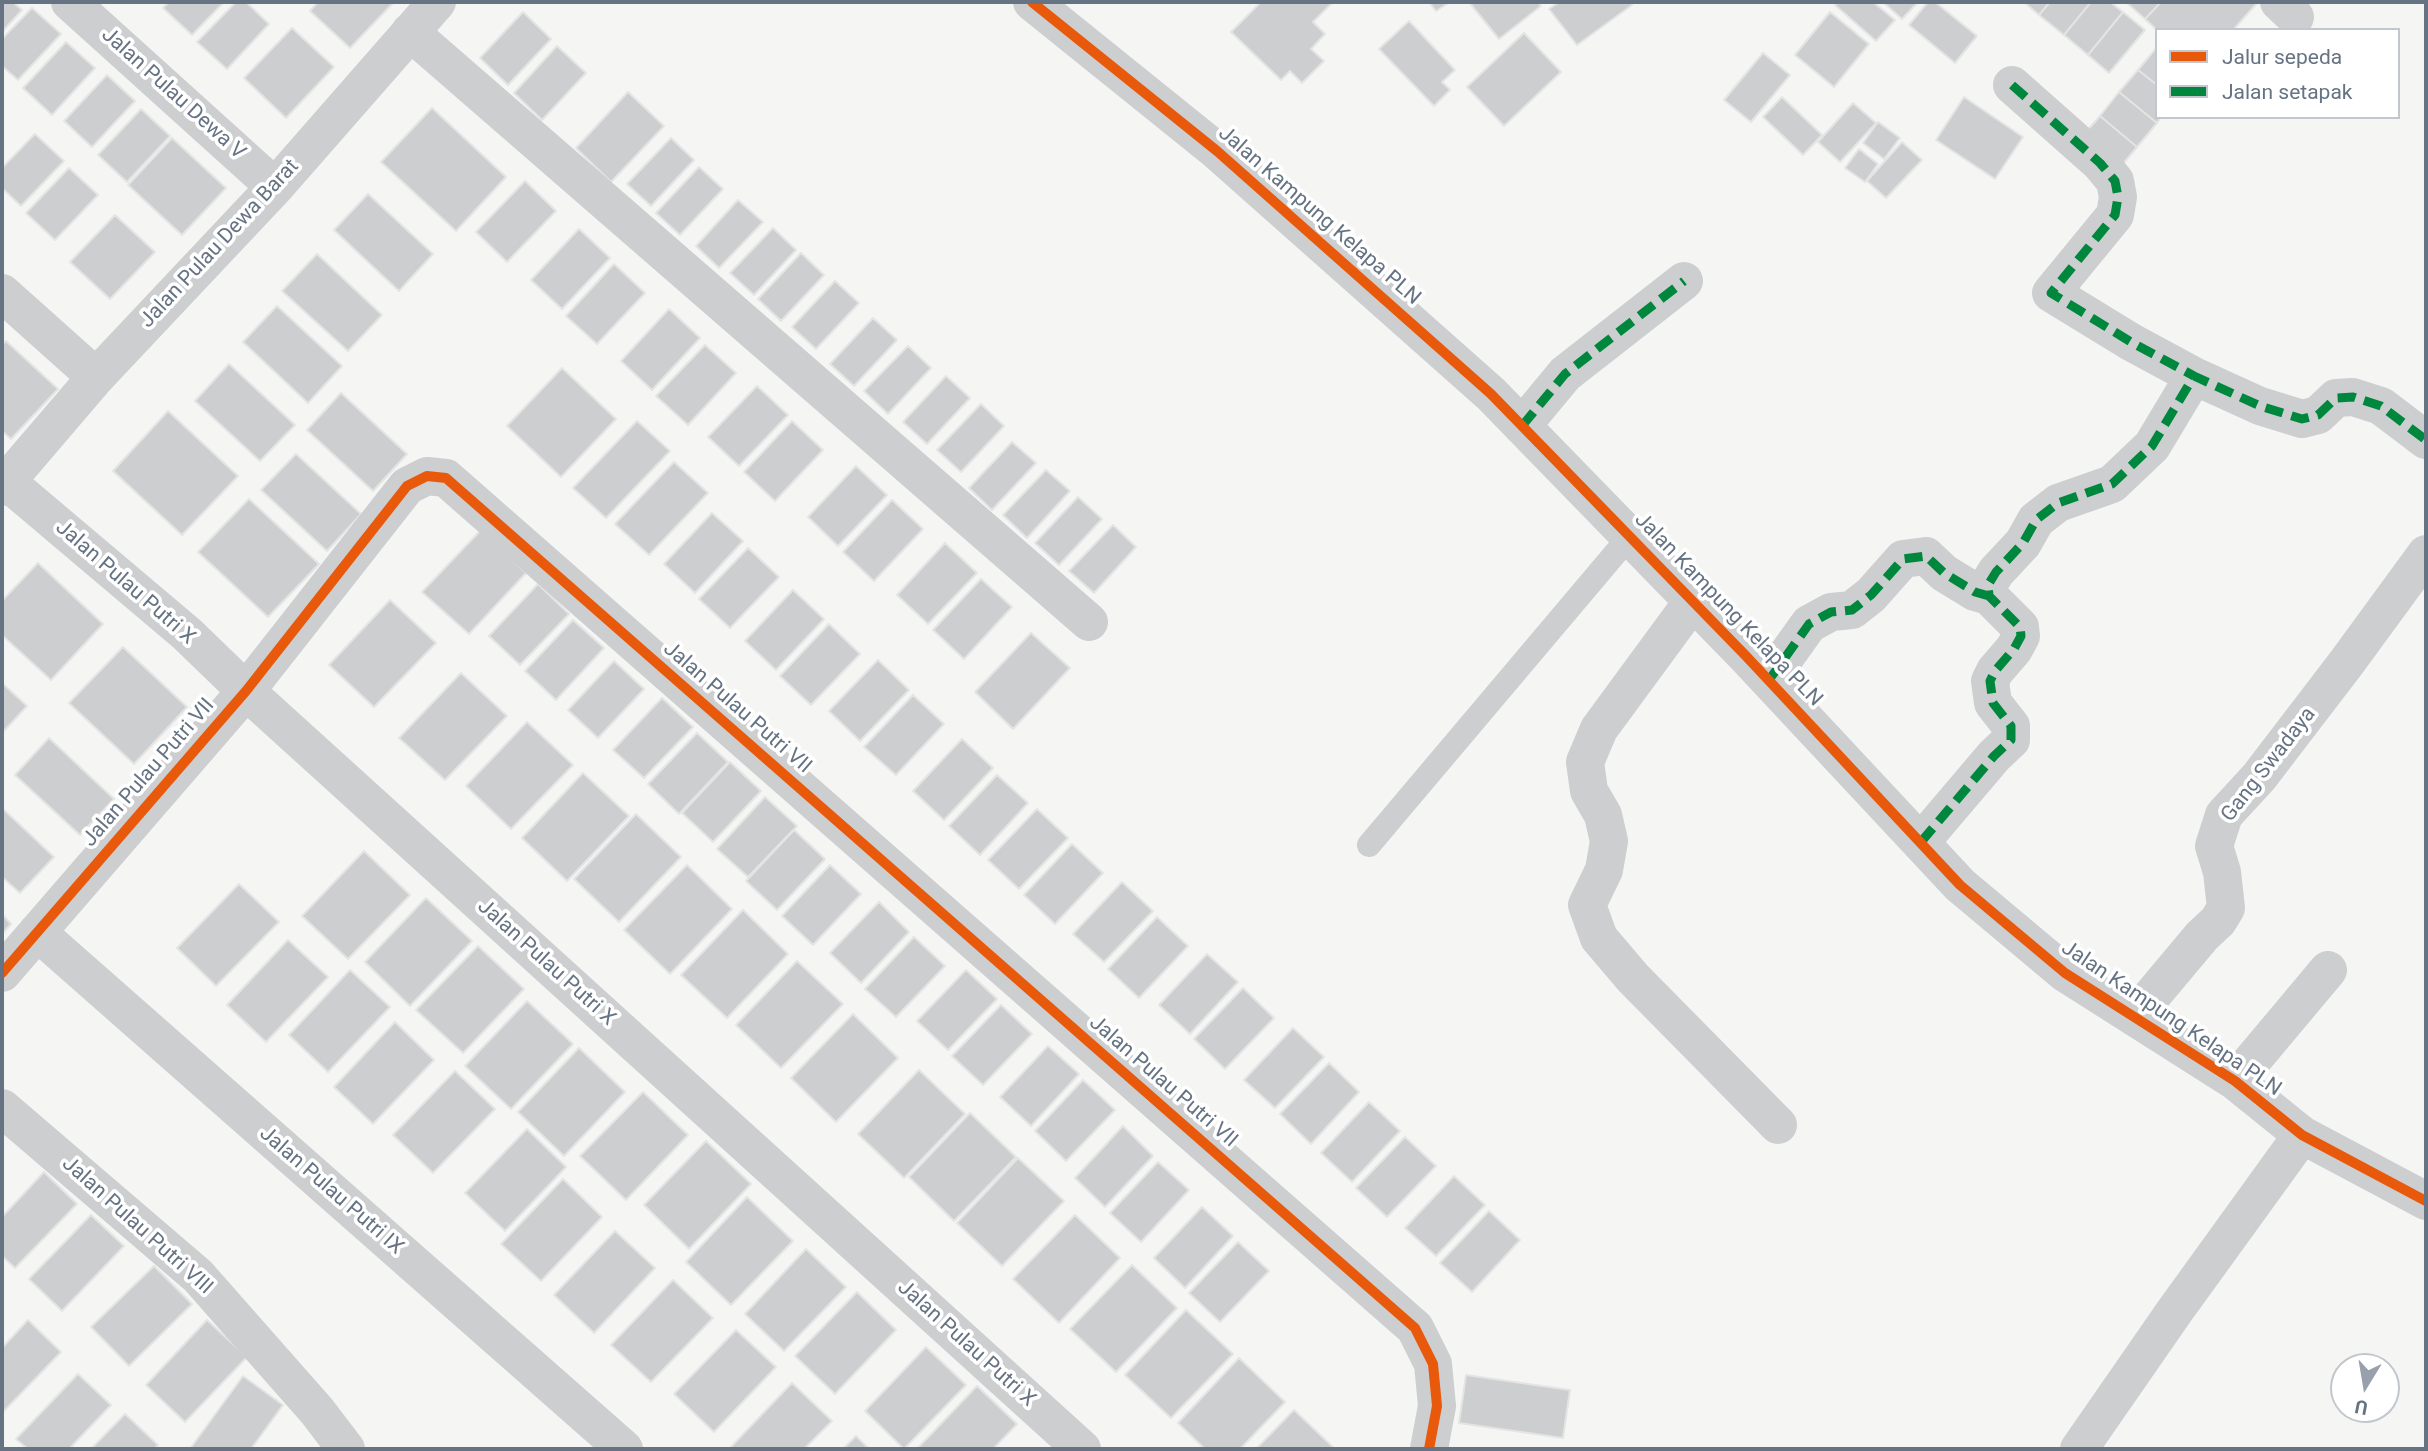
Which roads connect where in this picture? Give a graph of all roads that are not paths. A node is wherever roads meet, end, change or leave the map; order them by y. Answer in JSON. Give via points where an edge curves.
{"nodes":[{"id":1,"x":71,"y":2,"type":"edge"},
{"id":2,"x":436,"y":2,"type":"edge"},
{"id":3,"x":1031,"y":2,"type":"edge"},
{"id":4,"x":410,"y":32,"type":"junction"},
{"id":5,"x":2012,"y":85,"type":"dead end"},
{"id":6,"x":275,"y":187,"type":"junction"},
{"id":7,"x":1684,"y":281,"type":"dead end"},
{"id":8,"x":2,"y":293,"type":"edge"},
{"id":9,"x":2194,"y":376,"type":"junction"},
{"id":10,"x":96,"y":377,"type":"junction"},
{"id":11,"x":1522,"y":426,"type":"junction"},
{"id":12,"x":2426,"y":440,"type":"edge"},
{"id":13,"x":4,"y":484,"type":"edge"},
{"id":14,"x":1630,"y":536,"type":"junction"},
{"id":15,"x":2426,"y":554,"type":"edge"},
{"id":16,"x":1989,"y":596,"type":"junction"},
{"id":17,"x":1693,"y":601,"type":"junction"},
{"id":18,"x":1089,"y":622,"type":"dead end"},
{"id":19,"x":1769,"y":680,"type":"junction"},
{"id":20,"x":246,"y":691,"type":"junction"},
{"id":21,"x":1921,"y":842,"type":"junction"},
{"id":22,"x":1370,"y":845,"type":"dead end"},
{"id":23,"x":37,"y":932,"type":"junction"},
{"id":24,"x":2328,"y":970,"type":"dead end"},
{"id":25,"x":2,"y":973,"type":"edge"},
{"id":26,"x":2134,"y":1017,"type":"junction"},
{"id":27,"x":2235,"y":1081,"type":"junction"},
{"id":28,"x":2,"y":1108,"type":"edge"},
{"id":29,"x":1778,"y":1125,"type":"dead end"},
{"id":30,"x":2302,"y":1135,"type":"junction"},
{"id":31,"x":2426,"y":1201,"type":"edge"},
{"id":32,"x":345,"y":1449,"type":"edge"},
{"id":33,"x":624,"y":1449,"type":"edge"},
{"id":34,"x":1082,"y":1449,"type":"edge"},
{"id":35,"x":1429,"y":1449,"type":"edge"},
{"id":36,"x":2079,"y":1449,"type":"edge"}],
"edges":[{"from":1,"to":6,"type":"street","name":"Jalan Pulau Dewa V"},
{"from":2,"to":4,"type":"street","name":"Jalan Pulau Dewa Barat"},
{"from":3,"to":11,"type":"street","name":"Jalan Kampung Kelapa PLN","via":[[1217,151]]},
{"from":4,"to":6,"type":"street","name":"Jalan Pulau Dewa Barat"},
{"from":4,"to":18,"type":"street"},
{"from":5,"to":9,"type":"street","via":[[2100,163],[2115,181],[2118,197],[2115,215],[2051,293]]},
{"from":6,"to":10,"type":"street","name":"Jalan Pulau Dewa Barat"},
{"from":7,"to":11,"type":"street","via":[[1566,374]]},
{"from":8,"to":10,"type":"street"},
{"from":9,"to":12,"type":"street","via":[[2302,419],[2318,415],[2336,398],[2353,397],[2381,406]]},
{"from":9,"to":16,"type":"street","via":[[2152,446],[2112,484],[2058,503],[2036,520],[2023,543],[1996,572],[1988,585]]},
{"from":10,"to":13,"type":"street","name":"Jalan Pulau Dewa Barat"},
{"from":11,"to":14,"type":"street","name":"Jalan Kampung Kelapa PLN"},
{"from":13,"to":20,"type":"street","name":"Jalan Pulau Putri X","via":[[187,634]]},
{"from":14,"to":17,"type":"street","name":"Jalan Kampung Kelapa PLN"},
{"from":14,"to":22,"type":"lane"},
{"from":15,"to":26,"type":"street","name":"Gang Swadaya","via":[[2347,663],[2224,816],[2214,846],[2226,908]]},
{"from":16,"to":19,"type":"street","via":[[1944,573],[1926,556],[1903,559],[1852,610],[1831,612],[1809,624]]},
{"from":16,"to":21,"type":"street","via":[[2020,626],[2014,649],[1990,681],[1993,704],[2011,726],[2011,740]]},
{"from":17,"to":19,"type":"street","name":"Jalan Kampung Kelapa PLN"},
{"from":17,"to":29,"type":"street","via":[[1599,729],[1585,762],[1590,791],[1603,815],[1609,841],[1604,870],[1587,905],[1599,938],[1633,978]]},
{"from":19,"to":21,"type":"street","name":"Jalan Kampung Kelapa PLN"},
{"from":20,"to":23,"type":"street","name":"Jalan Pulau Putri VII"},
{"from":20,"to":34,"type":"street","name":"Jalan Pulau Putri X"},
{"from":20,"to":35,"type":"street","name":"Jalan Pulau Putri VII","via":[[407,486],[427,476],[446,478],[1415,1328],[1433,1364],[1437,1406]]},
{"from":21,"to":26,"type":"street","name":"Jalan Kampung Kelapa PLN","via":[[1961,885],[2065,973]]},
{"from":23,"to":25,"type":"street","name":"Jalan Pulau Putri VII"},
{"from":23,"to":33,"type":"street","name":"Jalan Pulau Putri IX"},
{"from":24,"to":27,"type":"street"},
{"from":26,"to":27,"type":"street","name":"Jalan Kampung Kelapa PLN"},
{"from":27,"to":30,"type":"street","name":"Jalan Kampung Kelapa PLN"},
{"from":28,"to":32,"type":"street","name":"Jalan Pulau Putri VIII","via":[[198,1276]]},
{"from":30,"to":31,"type":"street","name":"Jalan Kampung Kelapa PLN"},
{"from":30,"to":36,"type":"street"}]}
